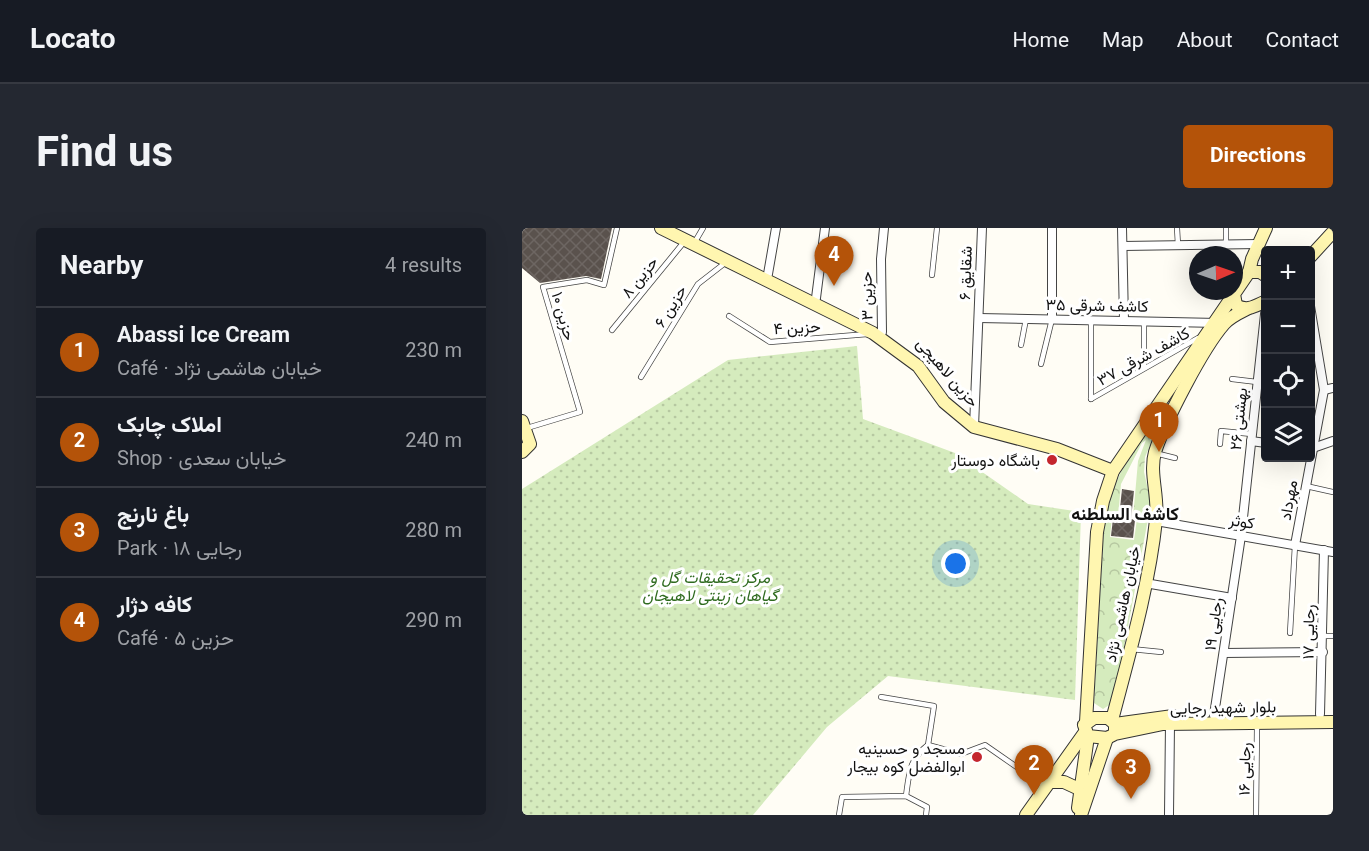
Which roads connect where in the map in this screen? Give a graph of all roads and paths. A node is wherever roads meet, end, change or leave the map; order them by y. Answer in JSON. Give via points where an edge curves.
{"nodes":[{"id":1,"x":617,"y":228,"type":"edge"},
{"id":2,"x":661,"y":228,"type":"edge"},
{"id":3,"x":671,"y":228,"type":"edge"},
{"id":4,"x":703,"y":228,"type":"edge"},
{"id":5,"x":776,"y":228,"type":"edge"},
{"id":6,"x":825,"y":228,"type":"edge"},
{"id":7,"x":884,"y":228,"type":"edge"},
{"id":8,"x":937,"y":228,"type":"edge"},
{"id":9,"x":982,"y":228,"type":"edge"},
{"id":10,"x":1052,"y":228,"type":"edge"},
{"id":11,"x":1122,"y":228,"type":"edge"},
{"id":12,"x":1177,"y":228,"type":"edge"},
{"id":13,"x":1226,"y":228,"type":"edge"},
{"id":14,"x":1266,"y":228,"type":"edge"},
{"id":15,"x":1333,"y":232,"type":"edge"},
{"id":16,"x":691,"y":240,"type":"junction"},
{"id":17,"x":1258,"y":244,"type":"junction"},
{"id":18,"x":1178,"y":245,"type":"junction"},
{"id":19,"x":1226,"y":245,"type":"junction"},
{"id":20,"x":1123,"y":246,"type":"junction"},
{"id":21,"x":1315,"y":252,"type":"edge"},
{"id":22,"x":731,"y":260,"type":"junction"},
{"id":23,"x":1249,"y":272,"type":"junction"},
{"id":24,"x":1261,"y":273,"type":"edge"},
{"id":25,"x":932,"y":275,"type":"dead end"},
{"id":26,"x":767,"y":276,"type":"junction"},
{"id":27,"x":1243,"y":280,"type":"edge"},
{"id":28,"x":816,"y":298,"type":"junction"},
{"id":29,"x":1230,"y":300,"type":"edge"},
{"id":30,"x":1235,"y":300,"type":"edge"},
{"id":31,"x":1261,"y":305,"type":"edge"},
{"id":32,"x":1247,"y":309,"type":"junction"},
{"id":33,"x":729,"y":316,"type":"dead end"},
{"id":34,"x":979,"y":318,"type":"junction"},
{"id":35,"x":1026,"y":319,"type":"junction"},
{"id":36,"x":1052,"y":319,"type":"junction"},
{"id":37,"x":1091,"y":319,"type":"junction"},
{"id":38,"x":1124,"y":320,"type":"junction"},
{"id":39,"x":1144,"y":320,"type":"junction"},
{"id":40,"x":1219,"y":323,"type":"junction"},
{"id":41,"x":1315,"y":324,"type":"edge"},
{"id":42,"x":612,"y":330,"type":"dead end"},
{"id":43,"x":878,"y":333,"type":"junction"},
{"id":44,"x":1206,"y":334,"type":"junction"},
{"id":45,"x":1021,"y":345,"type":"dead end"},
{"id":46,"x":1261,"y":347,"type":"edge"},
{"id":47,"x":1041,"y":364,"type":"dead end"},
{"id":48,"x":1144,"y":367,"type":"junction"},
{"id":49,"x":641,"y":377,"type":"dead end"},
{"id":50,"x":1232,"y":380,"type":"dead end"},
{"id":51,"x":1257,"y":382,"type":"junction"},
{"id":52,"x":1329,"y":389,"type":"edge"},
{"id":53,"x":523,"y":425,"type":"edge"},
{"id":54,"x":974,"y":427,"type":"junction"},
{"id":55,"x":1315,"y":436,"type":"edge"},
{"id":56,"x":1251,"y":437,"type":"junction"},
{"id":57,"x":1261,"y":441,"type":"edge"},
{"id":58,"x":1333,"y":441,"type":"edge"},
{"id":59,"x":1220,"y":444,"type":"dead end"},
{"id":60,"x":1315,"y":448,"type":"edge"},
{"id":61,"x":522,"y":452,"type":"edge"},
{"id":62,"x":1155,"y":453,"type":"junction"},
{"id":63,"x":1175,"y":458,"type":"dead end"},
{"id":64,"x":1309,"y":462,"type":"edge"},
{"id":65,"x":1113,"y":471,"type":"junction"},
{"id":66,"x":1306,"y":486,"type":"junction"},
{"id":67,"x":1333,"y":492,"type":"edge"},
{"id":68,"x":1156,"y":522,"type":"junction"},
{"id":69,"x":1241,"y":537,"type":"junction"},
{"id":70,"x":1295,"y":545,"type":"junction"},
{"id":71,"x":1328,"y":551,"type":"edge"},
{"id":72,"x":1145,"y":583,"type":"junction"},
{"id":73,"x":1232,"y":598,"type":"junction"},
{"id":74,"x":1290,"y":633,"type":"dead end"},
{"id":75,"x":1328,"y":636,"type":"edge"},
{"id":76,"x":1131,"y":649,"type":"junction"},
{"id":77,"x":1161,"y":652,"type":"dead end"},
{"id":78,"x":1323,"y":652,"type":"junction"},
{"id":79,"x":1224,"y":653,"type":"junction"},
{"id":80,"x":881,"y":697,"type":"dead end"},
{"id":81,"x":1327,"y":714,"type":"edge"},
{"id":82,"x":1214,"y":715,"type":"junction"},
{"id":83,"x":1333,"y":722,"type":"edge"},
{"id":84,"x":1257,"y":723,"type":"junction"},
{"id":85,"x":1140,"y":724,"type":"junction"},
{"id":86,"x":1170,"y":724,"type":"junction"},
{"id":87,"x":1112,"y":729,"type":"junction"},
{"id":88,"x":1086,"y":730,"type":"junction"},
{"id":89,"x":928,"y":745,"type":"junction"},
{"id":90,"x":1049,"y":785,"type":"junction"},
{"id":91,"x":1079,"y":789,"type":"junction"},
{"id":92,"x":906,"y":796,"type":"junction"},
{"id":93,"x":839,"y":815,"type":"edge"},
{"id":94,"x":926,"y":815,"type":"edge"},
{"id":95,"x":1026,"y":815,"type":"edge"},
{"id":96,"x":1079,"y":815,"type":"edge"},
{"id":97,"x":1169,"y":815,"type":"edge"},
{"id":98,"x":1256,"y":815,"type":"edge"}],
"edges":[{"from":1,"to":53,"type":"lane","name":"حزین ۱۰","via":[[604,285],[587,280],[543,287],[580,412]]},
{"from":2,"to":16,"type":"main road","name":"حزین لاهیجی"},
{"from":3,"to":16,"type":"main road","name":"حزین لاهیجی"},
{"from":4,"to":16,"type":"lane","name":"حزین ۸"},
{"from":5,"to":26,"type":"street"},
{"from":6,"to":28,"type":"street"},
{"from":7,"to":43,"type":"street","name":"حزین ۳"},
{"from":8,"to":25,"type":"lane"},
{"from":9,"to":34,"type":"street","name":"شقایق ۶"},
{"from":10,"to":36,"type":"street"},
{"from":11,"to":20,"type":"street"},
{"from":12,"to":18,"type":"lane"},
{"from":13,"to":19,"type":"lane"},
{"from":14,"to":17,"type":"main road"},
{"from":15,"to":21,"type":"main road"},
{"from":16,"to":22,"type":"main road","name":"حزین لاهیجی"},
{"from":16,"to":26,"type":"main road","name":"حزین لاهیجی"},
{"from":16,"to":42,"type":"lane","name":"حزین ۸"},
{"from":17,"to":19,"type":"street"},
{"from":17,"to":23,"type":"main road"},
{"from":18,"to":19,"type":"street"},
{"from":18,"to":20,"type":"street"},
{"from":20,"to":38,"type":"street"},
{"from":22,"to":26,"type":"main road","name":"حزین لاهیجی"},
{"from":22,"to":49,"type":"lane","name":"حزین ۶","via":[[698,284]]},
{"from":23,"to":24,"type":"main road"},
{"from":23,"to":27,"type":"main road"},
{"from":26,"to":28,"type":"main road","name":"حزین لاهیجی"},
{"from":26,"to":43,"type":"main road","name":"حزین لاهیجی"},
{"from":28,"to":43,"type":"main road","name":"حزین لاهیجی"},
{"from":29,"to":40,"type":"main road"},
{"from":30,"to":32,"type":"main road","via":[[1236,305]]},
{"from":31,"to":32,"type":"main road","name":"خیابان هاشمی نژاد"},
{"from":32,"to":40,"type":"main road","name":"خیابان هاشمی نژاد"},
{"from":33,"to":43,"type":"lane","name":"حزین ۴","via":[[770,342]]},
{"from":34,"to":35,"type":"street","name":"کاشف شرقی ۳۵"},
{"from":34,"to":54,"type":"street","name":"شقایق ۶"},
{"from":35,"to":36,"type":"street","name":"کاشف شرقی ۳۵"},
{"from":35,"to":45,"type":"lane"},
{"from":36,"to":37,"type":"street","name":"کاشف شرقی ۳۵"},
{"from":36,"to":47,"type":"lane"},
{"from":37,"to":38,"type":"street","name":"کاشف شرقی ۳۵"},
{"from":37,"to":48,"type":"lane","name":"کاشف شرقی ۳۷","via":[[1091,399]]},
{"from":38,"to":39,"type":"street","name":"کاشف شرقی ۳۵"},
{"from":39,"to":40,"type":"street","name":"کاشف شرقی ۳۵"},
{"from":39,"to":48,"type":"lane"},
{"from":40,"to":44,"type":"main road"},
{"from":40,"to":62,"type":"main road","name":"خیابان هاشمی نژاد"},
{"from":41,"to":52,"type":"street"},
{"from":43,"to":54,"type":"main road","name":"حزین لاهیجی","via":[[903,345],[922,362],[950,403]]},
{"from":44,"to":48,"type":"lane","name":"کاشف شرقی ۳۷"},
{"from":44,"to":65,"type":"main road"},
{"from":46,"to":51,"type":"street","name":"بهشتی ۲۶"},
{"from":50,"to":51,"type":"lane"},
{"from":51,"to":56,"type":"street","name":"بهشتی ۲۶"},
{"from":52,"to":55,"type":"street","name":"مهرداد"},
{"from":53,"to":61,"type":"main road","via":[[530,444]]},
{"from":54,"to":65,"type":"main road","name":"حزین لاهیجی","via":[[1057,449]]},
{"from":56,"to":57,"type":"street"},
{"from":56,"to":59,"type":"lane","via":[[1221,431]]},
{"from":56,"to":69,"type":"street","name":"بهشتی ۲۶"},
{"from":58,"to":60,"type":"street"},
{"from":62,"to":63,"type":"lane"},
{"from":62,"to":68,"type":"main road","name":"خیابان هاشمی نژاد"},
{"from":64,"to":66,"type":"street","name":"مهرداد"},
{"from":65,"to":88,"type":"main road","via":[[1097,532]]},
{"from":66,"to":67,"type":"lane"},
{"from":66,"to":70,"type":"street","name":"مهرداد"},
{"from":68,"to":69,"type":"street","name":"کوثر"},
{"from":68,"to":72,"type":"main road","name":"خیابان هاشمی نژاد"},
{"from":69,"to":70,"type":"street","name":"کوثر"},
{"from":69,"to":73,"type":"street","name":"رجایی ۱۹"},
{"from":70,"to":71,"type":"street","name":"کوثر"},
{"from":70,"to":74,"type":"lane"},
{"from":71,"to":75,"type":"street","name":"رجایی ۱۷"},
{"from":72,"to":73,"type":"street"},
{"from":72,"to":76,"type":"main road","name":"خیابان هاشمی نژاد"},
{"from":73,"to":79,"type":"street","name":"رجایی ۱۹"},
{"from":75,"to":78,"type":"street","name":"رجایی ۱۷"},
{"from":76,"to":77,"type":"lane"},
{"from":76,"to":87,"type":"main road","name":"خیابان هاشمی نژاد"},
{"from":78,"to":79,"type":"street"},
{"from":78,"to":81,"type":"street","name":"رجایی ۱۷"},
{"from":79,"to":82,"type":"street","name":"رجایی ۱۹"},
{"from":80,"to":89,"type":"lane","via":[[934,706]]},
{"from":81,"to":82,"type":"main road","name":"بلوار شهید رجایی"},
{"from":82,"to":85,"type":"main road","name":"بلوار شهید رجایی","via":[[1163,716]]},
{"from":83,"to":84,"type":"main road","name":"بلوار شهید رجایی"},
{"from":84,"to":86,"type":"main road","name":"بلوار شهید رجایی"},
{"from":84,"to":98,"type":"lane","name":"رجایی ۱۶"},
{"from":85,"to":86,"type":"main road","name":"بلوار شهید رجایی"},
{"from":85,"to":87,"type":"main road","name":"بلوار شهید رجایی"},
{"from":86,"to":97,"type":"street"},
{"from":87,"to":88,"type":"main road"},
{"from":87,"to":88,"type":"main road","via":[[1101,717]]},
{"from":87,"to":96,"type":"main road","name":"خیابان هاشمی نژاد"},
{"from":88,"to":90,"type":"main road"},
{"from":88,"to":91,"type":"main road"},
{"from":89,"to":90,"type":"lane","via":[[960,754],[985,745]]},
{"from":89,"to":92,"type":"lane","via":[[911,762]]},
{"from":90,"to":91,"type":"main road","via":[[1064,782]]},
{"from":90,"to":95,"type":"main road"},
{"from":91,"to":96,"type":"main road"},
{"from":92,"to":93,"type":"lane","via":[[842,796]]},
{"from":92,"to":94,"type":"lane","via":[[927,807]]}]}
